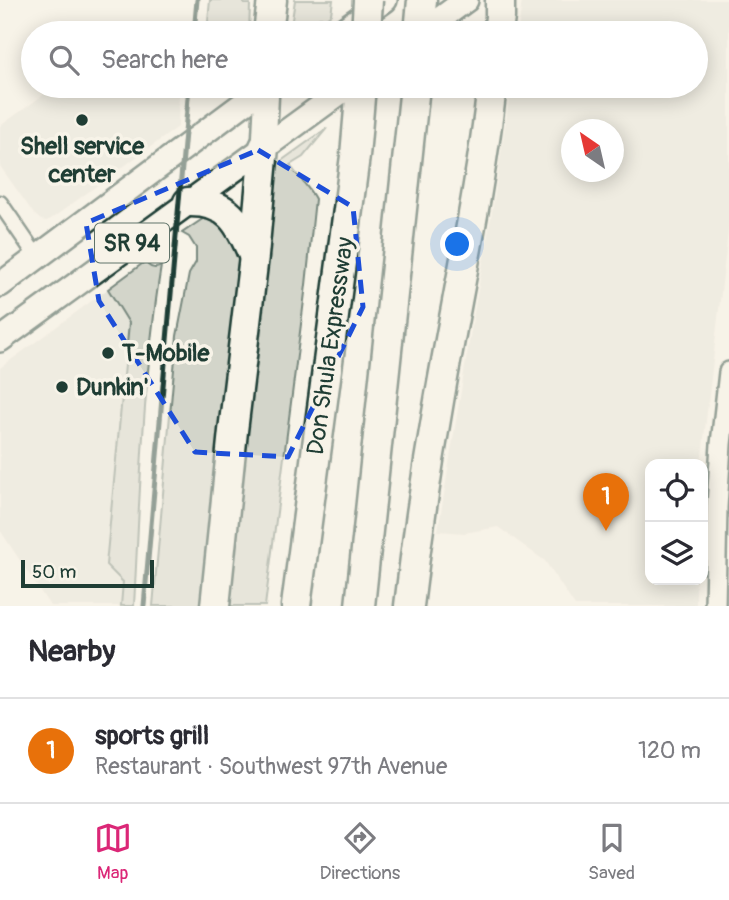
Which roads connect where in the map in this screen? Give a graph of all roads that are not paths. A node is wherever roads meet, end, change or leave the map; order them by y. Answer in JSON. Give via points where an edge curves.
{"nodes":[{"id":1,"x":272,"y":0,"type":"edge"},
{"id":2,"x":368,"y":0,"type":"edge"},
{"id":3,"x":385,"y":0,"type":"edge"},
{"id":4,"x":422,"y":0,"type":"edge"},
{"id":5,"x":466,"y":0,"type":"edge"},
{"id":6,"x":500,"y":0,"type":"edge"},
{"id":7,"x":269,"y":21,"type":"edge"},
{"id":8,"x":356,"y":21,"type":"edge"},
{"id":9,"x":367,"y":21,"type":"edge"},
{"id":10,"x":421,"y":21,"type":"edge"},
{"id":11,"x":437,"y":21,"type":"edge"},
{"id":12,"x":499,"y":21,"type":"edge"},
{"id":13,"x":251,"y":98,"type":"edge"},
{"id":14,"x":266,"y":98,"type":"edge"},
{"id":15,"x":332,"y":98,"type":"edge"},
{"id":16,"x":360,"y":98,"type":"edge"},
{"id":17,"x":490,"y":98,"type":"edge"},
{"id":18,"x":414,"y":99,"type":"edge"},
{"id":19,"x":264,"y":147,"type":"junction"},
{"id":20,"x":188,"y":202,"type":"junction"},
{"id":21,"x":0,"y":203,"type":"edge"},
{"id":22,"x":254,"y":256,"type":"junction"},
{"id":23,"x":37,"y":257,"type":"junction"},
{"id":24,"x":0,"y":285,"type":"edge"},
{"id":25,"x":0,"y":340,"type":"edge"},
{"id":26,"x":729,"y":372,"type":"edge"},
{"id":27,"x":724,"y":485,"type":"edge"},
{"id":28,"x":215,"y":606,"type":"edge"},
{"id":29,"x":296,"y":606,"type":"edge"},
{"id":30,"x":360,"y":606,"type":"edge"},
{"id":31,"x":409,"y":606,"type":"edge"},
{"id":32,"x":715,"y":606,"type":"edge"}],
"edges":[{"from":1,"to":7,"type":"highway"},
{"from":2,"to":9,"type":"highway","bridge":true},
{"from":3,"to":8,"type":"main road"},
{"from":4,"to":10,"type":"highway"},
{"from":5,"to":11,"type":"main road"},
{"from":6,"to":12,"type":"highway"},
{"from":13,"to":23,"type":"main road","number":"SR 94"},
{"from":14,"to":19,"type":"main road"},
{"from":15,"to":19,"type":"main road","number":"SR 94"},
{"from":16,"to":29,"type":"highway","name":"Don Shula Expressway"},
{"from":17,"to":31,"type":"highway","via":[[423,494]]},
{"from":18,"to":30,"type":"highway"},
{"from":19,"to":20,"type":"main road","number":"SR 94"},
{"from":19,"to":22,"type":"highway"},
{"from":20,"to":22,"type":"highway","via":[[202,202],[226,212],[242,230]]},
{"from":20,"to":25,"type":"main road","number":"SR 94"},
{"from":21,"to":23,"type":"street"},
{"from":22,"to":28,"type":"highway"},
{"from":23,"to":24,"type":"main road","number":"SR 94"},
{"from":26,"to":27,"type":"street","via":[[721,444]]},
{"from":27,"to":32,"type":"street"}]}
